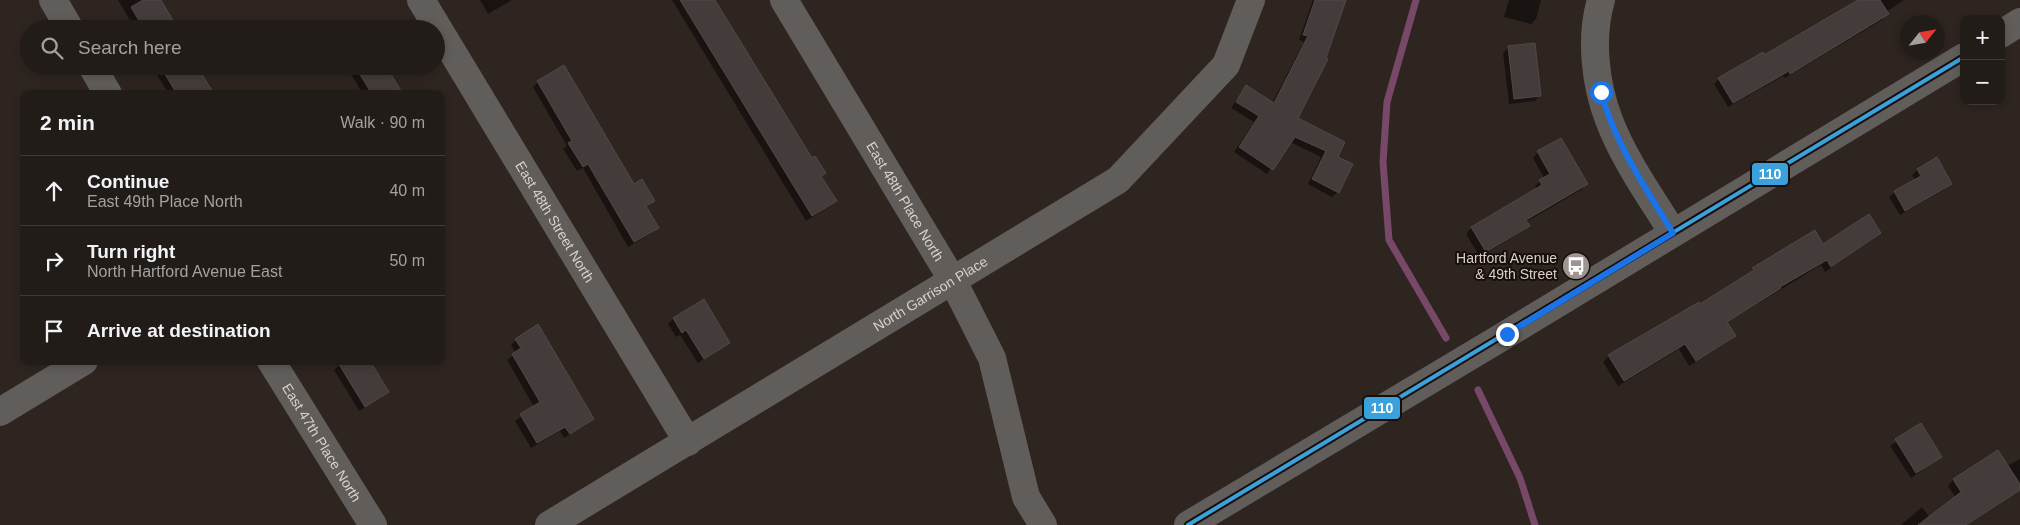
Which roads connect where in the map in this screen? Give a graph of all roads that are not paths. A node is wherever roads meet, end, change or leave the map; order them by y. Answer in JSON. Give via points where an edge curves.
{"nodes":[{"id":1,"x":52,"y":0,"type":"edge"},
{"id":2,"x":421,"y":0,"type":"edge"},
{"id":3,"x":784,"y":0,"type":"edge"},
{"id":4,"x":1251,"y":0,"type":"edge"},
{"id":5,"x":1601,"y":0,"type":"edge"},
{"id":6,"x":64,"y":20,"type":"edge"},
{"id":7,"x":433,"y":20,"type":"edge"},
{"id":8,"x":2020,"y":22,"type":"edge"},
{"id":9,"x":2005,"y":31,"type":"edge"},
{"id":10,"x":445,"y":40,"type":"edge"},
{"id":11,"x":1960,"y":58,"type":"edge"},
{"id":12,"x":97,"y":75,"type":"edge"},
{"id":13,"x":106,"y":90,"type":"edge"},
{"id":14,"x":1673,"y":233,"type":"junction"},
{"id":15,"x":953,"y":281,"type":"junction"},
{"id":16,"x":77,"y":365,"type":"edge"},
{"id":17,"x":273,"y":365,"type":"edge"},
{"id":18,"x":0,"y":412,"type":"edge"},
{"id":19,"x":688,"y":442,"type":"junction"},
{"id":20,"x":373,"y":525,"type":"edge"},
{"id":21,"x":549,"y":525,"type":"edge"},
{"id":22,"x":1043,"y":525,"type":"edge"},
{"id":23,"x":1188,"y":525,"type":"edge"}],
"edges":[{"from":1,"to":6,"type":"street"},
{"from":2,"to":7,"type":"street","name":"East 48th Street North"},
{"from":3,"to":15,"type":"street","name":"East 48th Place North"},
{"from":4,"to":15,"type":"street","name":"North Garrison Place","via":[[1226,66],[1118,180]]},
{"from":5,"to":14,"type":"street","via":[[1595,49],[1608,120]]},
{"from":8,"to":9,"type":"street"},
{"from":10,"to":19,"type":"street","name":"East 48th Street North"},
{"from":11,"to":14,"type":"street"},
{"from":12,"to":13,"type":"street"},
{"from":14,"to":23,"type":"street"},
{"from":15,"to":19,"type":"street","name":"North Garrison Place"},
{"from":15,"to":22,"type":"street","name":"East 48th Place North","via":[[992,358],[1026,496]]},
{"from":16,"to":18,"type":"street"},
{"from":17,"to":20,"type":"street","name":"East 47th Place North"},
{"from":19,"to":21,"type":"street","name":"North Garrison Place"}]}
